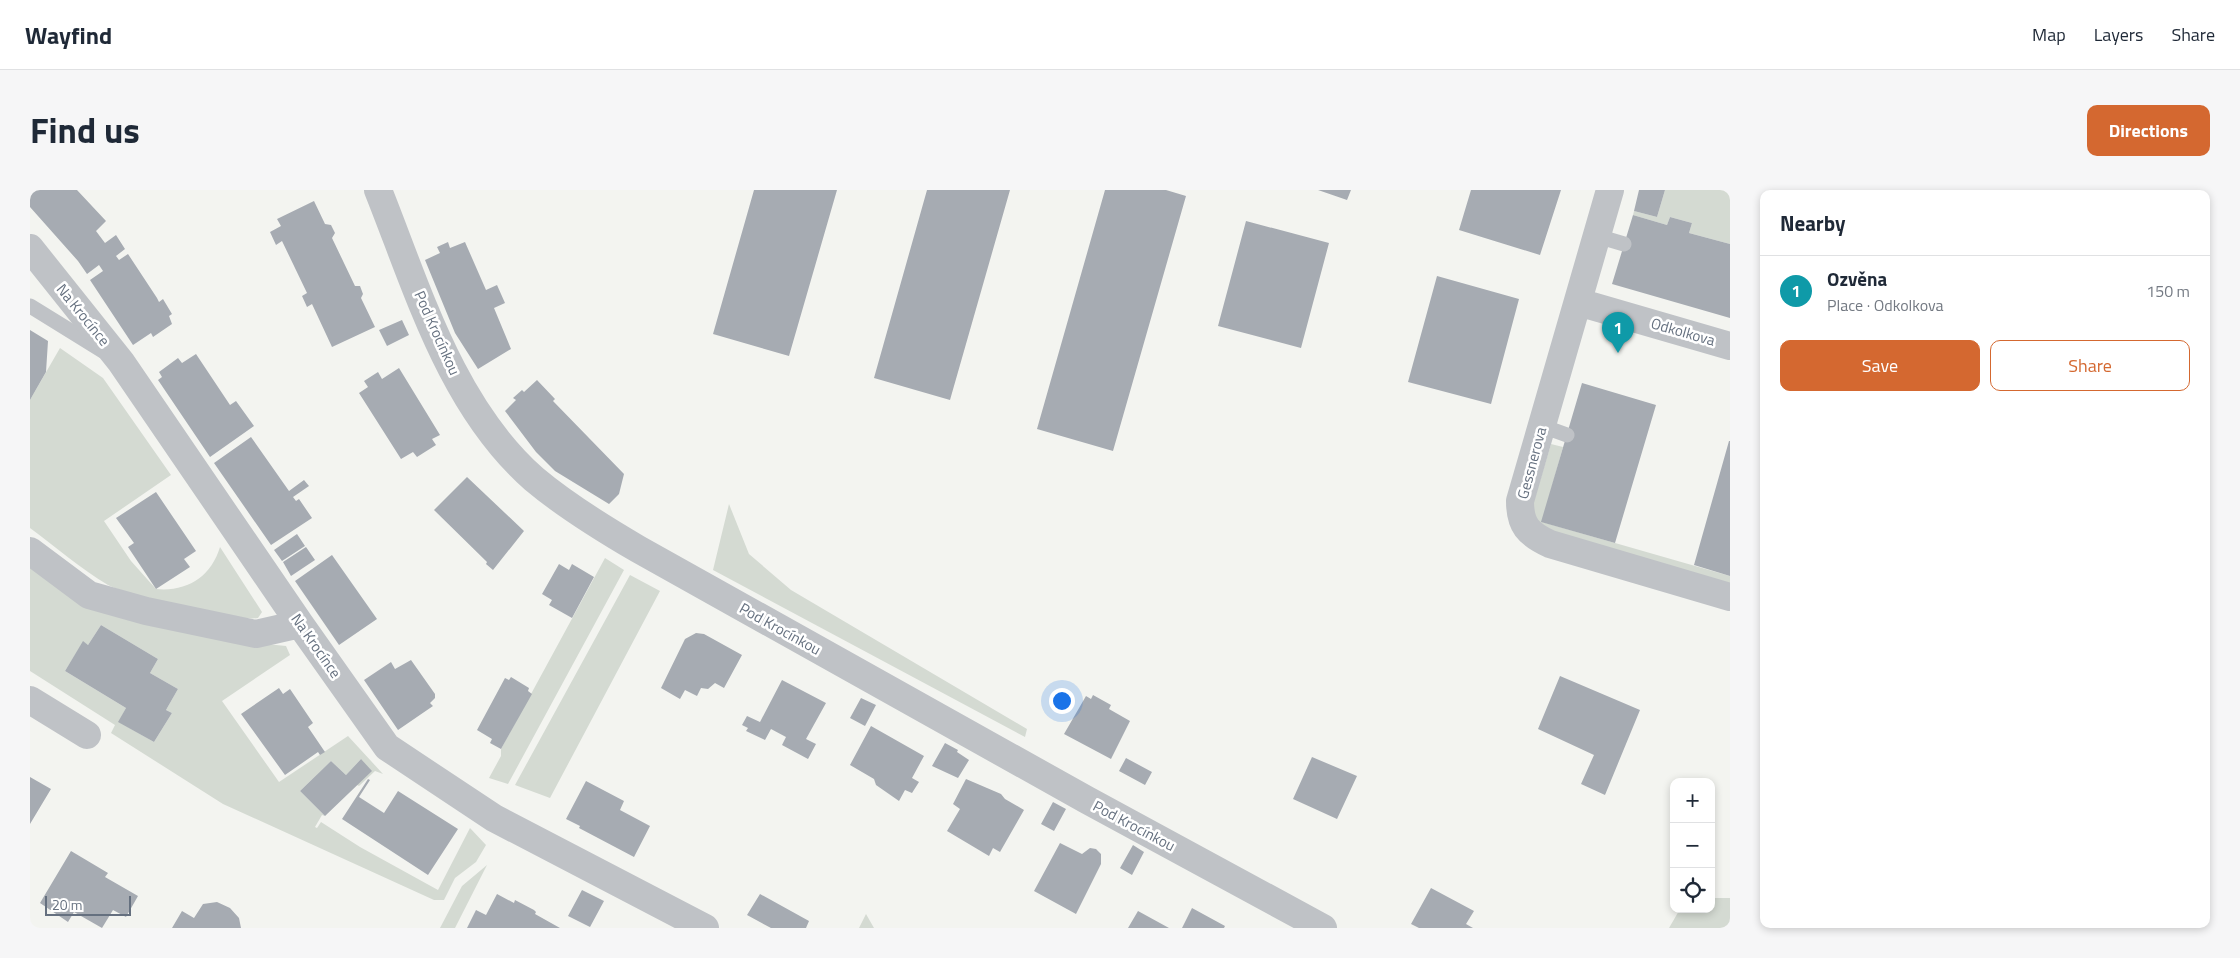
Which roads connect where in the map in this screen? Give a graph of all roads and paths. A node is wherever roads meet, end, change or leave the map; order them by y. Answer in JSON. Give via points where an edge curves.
{"nodes":[{"id":1,"x":378,"y":190,"type":"edge"},
{"id":2,"x":1610,"y":190,"type":"edge"},
{"id":3,"x":1597,"y":236,"type":"junction"},
{"id":4,"x":1624,"y":244,"type":"dead end"},
{"id":5,"x":30,"y":248,"type":"edge"},
{"id":6,"x":1578,"y":302,"type":"junction"},
{"id":7,"x":30,"y":306,"type":"edge"},
{"id":8,"x":1730,"y":346,"type":"edge"},
{"id":9,"x":120,"y":362,"type":"junction"},
{"id":10,"x":30,"y":551,"type":"edge"},
{"id":11,"x":1730,"y":597,"type":"edge"},
{"id":12,"x":300,"y":624,"type":"junction"},
{"id":13,"x":30,"y":700,"type":"edge"},
{"id":14,"x":87,"y":735,"type":"dead end"},
{"id":15,"x":705,"y":928,"type":"edge"},
{"id":16,"x":1323,"y":928,"type":"edge"}],
"edges":[{"from":1,"to":16,"type":"street","name":"Pod Krocínkou","via":[[448,364],[488,428],[534,478],[583,516],[638,549],[1078,796]]},
{"from":2,"to":3,"type":"street","name":"Gessnerova"},
{"from":3,"to":4,"type":"lane"},
{"from":3,"to":6,"type":"street","name":"Gessnerova"},
{"from":5,"to":9,"type":"street","name":"Na Krocínce"},
{"from":6,"to":8,"type":"street","name":"Odkolkova"},
{"from":6,"to":11,"type":"street","name":"Gessnerova","via":[[1554,431],[1520,501],[1520,516],[1526,528],[1550,544]]},
{"from":7,"to":9,"type":"lane"},
{"from":9,"to":12,"type":"street","name":"Na Krocínce"},
{"from":10,"to":12,"type":"street","via":[[90,595],[146,611],[256,634]]},
{"from":12,"to":15,"type":"street","name":"Na Krocínce","via":[[388,747],[494,818]]},
{"from":13,"to":14,"type":"street"}]}
